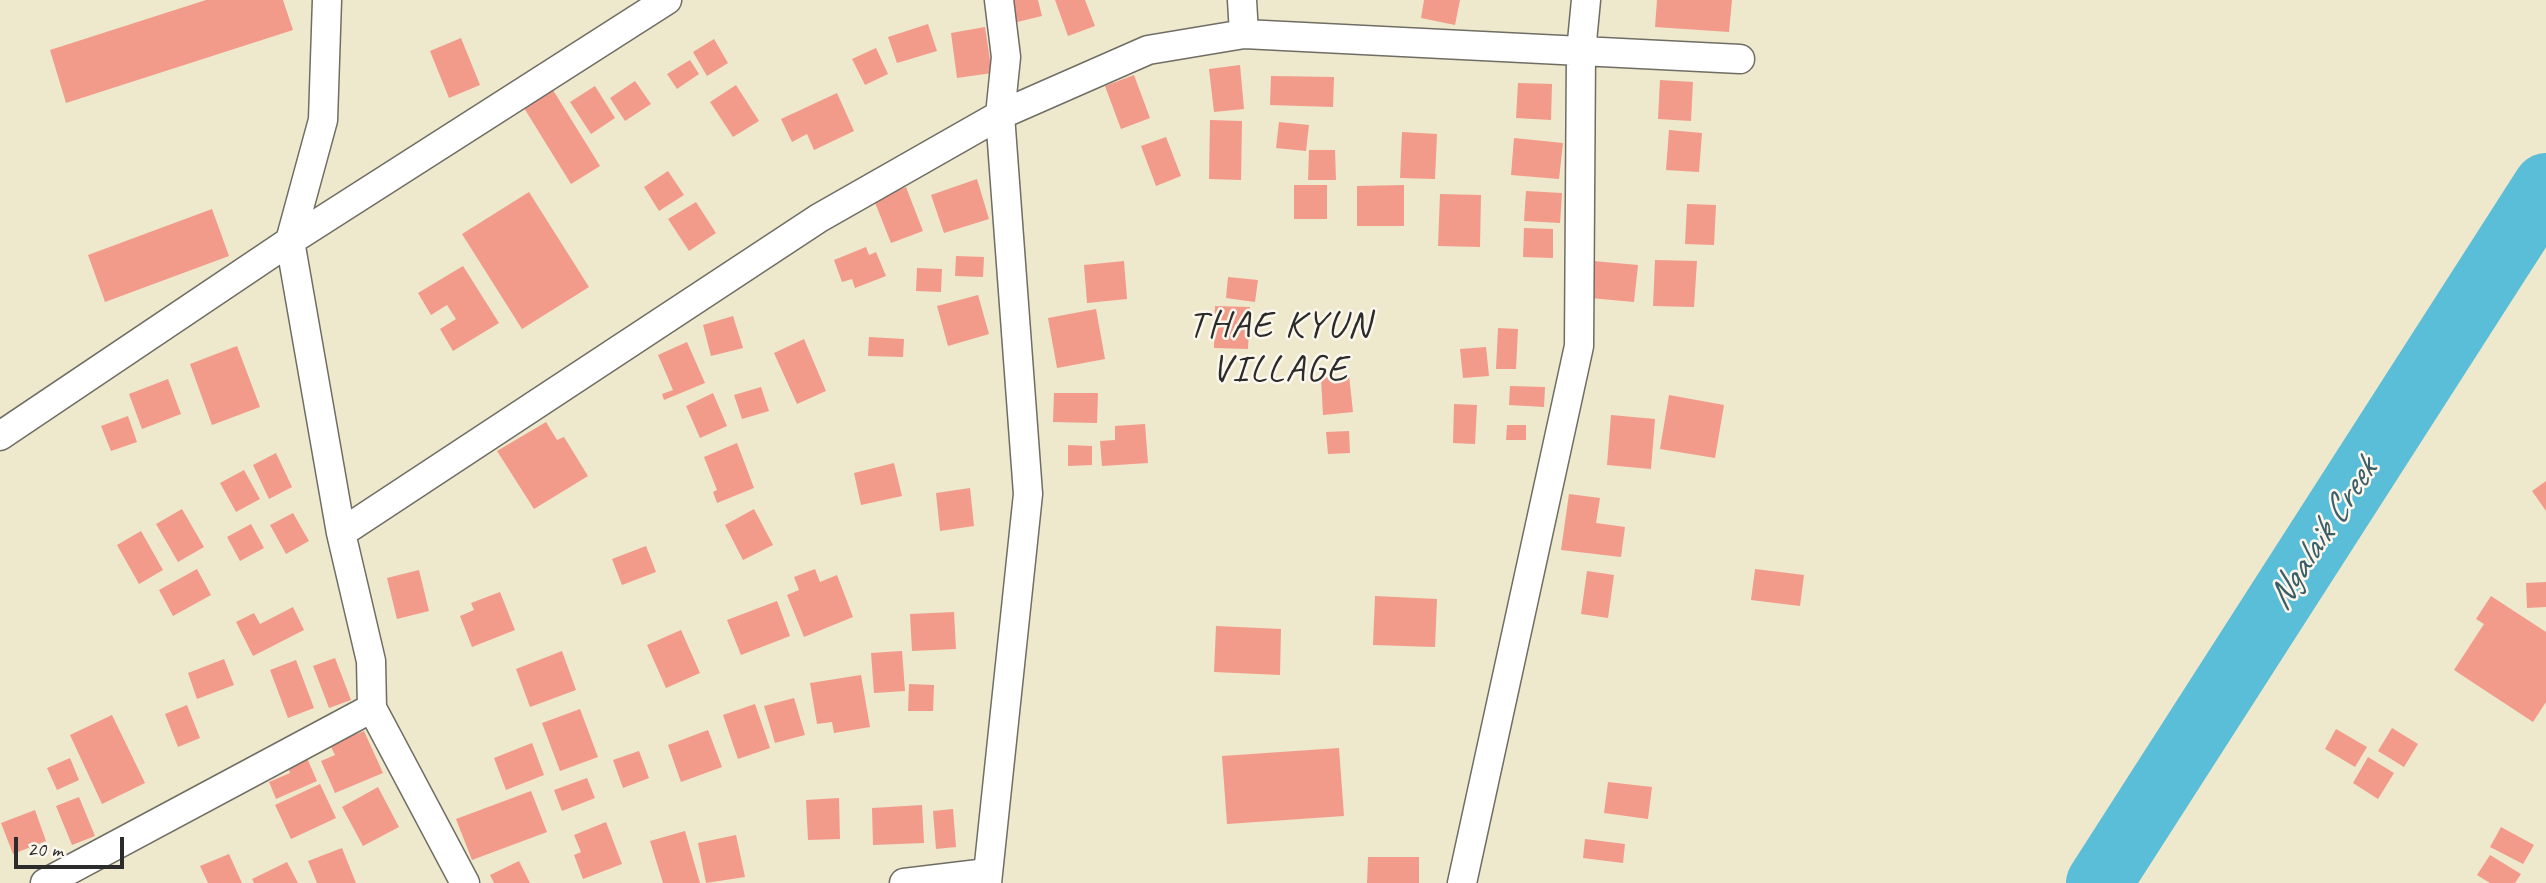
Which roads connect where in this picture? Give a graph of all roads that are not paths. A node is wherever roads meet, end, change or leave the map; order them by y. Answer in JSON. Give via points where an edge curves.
{"nodes":[{"id":1,"x":327,"y":0,"type":"edge"},
{"id":2,"x":667,"y":0,"type":"edge"},
{"id":3,"x":999,"y":0,"type":"edge"},
{"id":4,"x":1242,"y":0,"type":"edge"},
{"id":5,"x":1586,"y":0,"type":"edge"},
{"id":6,"x":1244,"y":34,"type":"junction"},
{"id":7,"x":1581,"y":52,"type":"junction"},
{"id":8,"x":1741,"y":59,"type":"dead end"},
{"id":9,"x":1000,"y":116,"type":"junction"},
{"id":10,"x":290,"y":241,"type":"junction"},
{"id":11,"x":0,"y":436,"type":"edge"},
{"id":12,"x":341,"y":533,"type":"junction"},
{"id":13,"x":372,"y":708,"type":"junction"},
{"id":14,"x":987,"y":878,"type":"edge"},
{"id":15,"x":45,"y":883,"type":"edge"},
{"id":16,"x":465,"y":883,"type":"edge"},
{"id":17,"x":904,"y":883,"type":"edge"},
{"id":18,"x":1462,"y":883,"type":"edge"}],
"edges":[{"from":1,"to":10,"type":"street","via":[[323,120]]},
{"from":2,"to":10,"type":"street"},
{"from":3,"to":9,"type":"street","via":[[1006,57]]},
{"from":4,"to":6,"type":"street"},
{"from":5,"to":7,"type":"street"},
{"from":6,"to":7,"type":"street"},
{"from":6,"to":9,"type":"street","via":[[1149,50]]},
{"from":7,"to":8,"type":"street"},
{"from":7,"to":18,"type":"street","via":[[1579,346]]},
{"from":9,"to":12,"type":"street","via":[[819,218]]},
{"from":9,"to":14,"type":"street","via":[[1028,494]]},
{"from":10,"to":11,"type":"street"},
{"from":10,"to":12,"type":"street"},
{"from":12,"to":13,"type":"street","via":[[371,661]]},
{"from":13,"to":15,"type":"street"},
{"from":13,"to":16,"type":"street"},
{"from":14,"to":17,"type":"street"}]}
